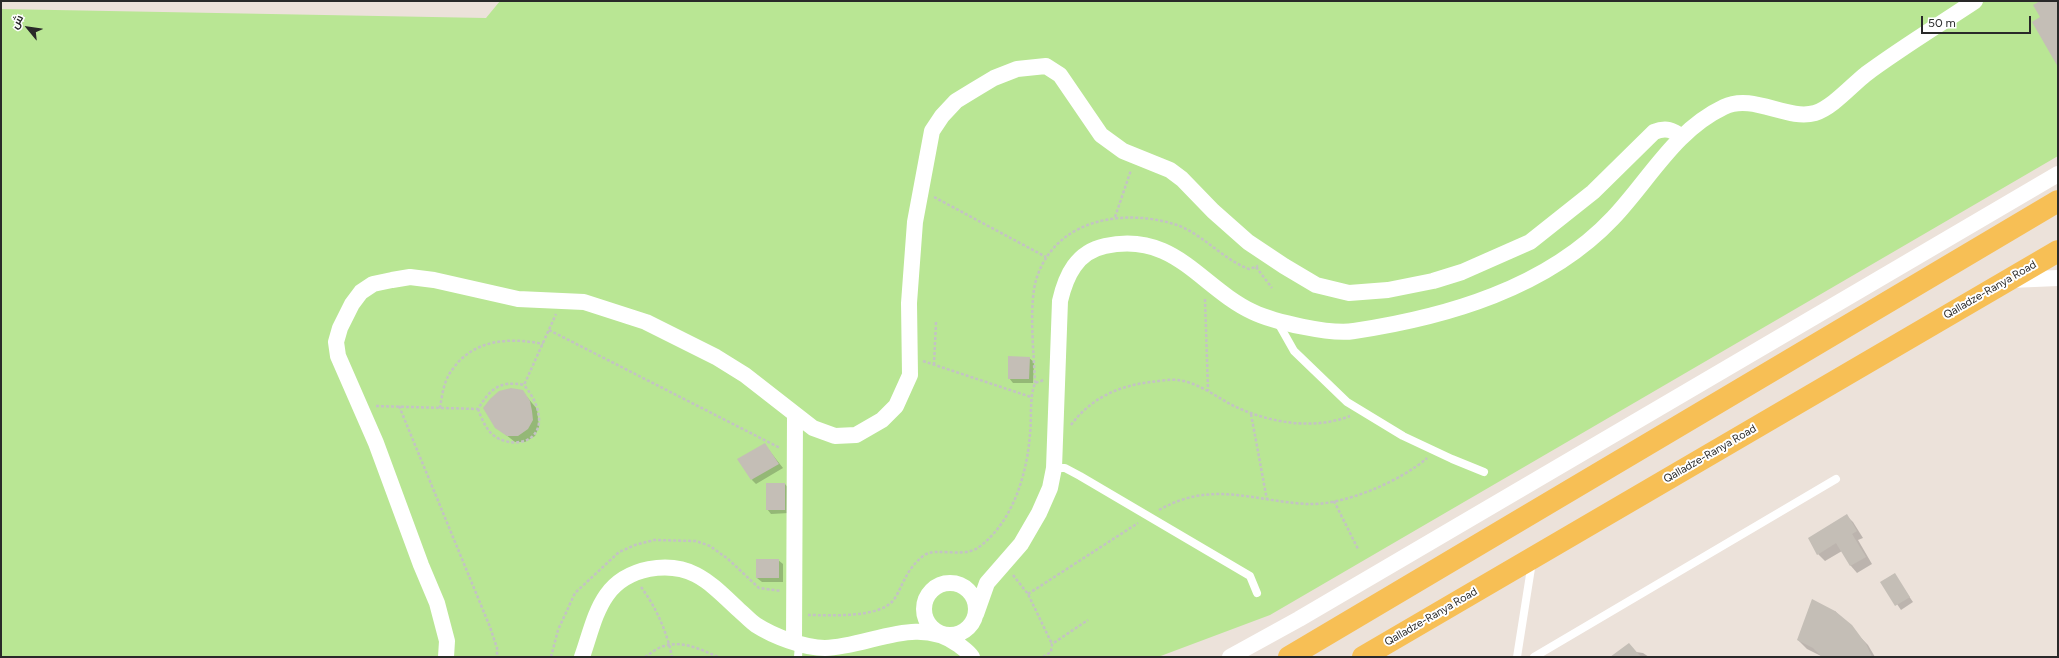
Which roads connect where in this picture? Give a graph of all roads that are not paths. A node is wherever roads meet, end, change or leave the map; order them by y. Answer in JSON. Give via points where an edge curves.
{"nodes":[{"id":1,"x":1975,"y":1,"type":"edge"},
{"id":2,"x":1682,"y":137,"type":"junction"},
{"id":3,"x":2058,"y":174,"type":"edge"},
{"id":4,"x":2058,"y":200,"type":"edge"},
{"id":5,"x":2058,"y":251,"type":"edge"},
{"id":6,"x":2058,"y":278,"type":"edge"},
{"id":7,"x":2007,"y":281,"type":"junction"},
{"id":8,"x":1277,"y":322,"type":"junction"},
{"id":9,"x":795,"y":415,"type":"junction"},
{"id":10,"x":1054,"y":468,"type":"junction"},
{"id":11,"x":1484,"y":472,"type":"dead end"},
{"id":12,"x":1836,"y":479,"type":"dead end"},
{"id":13,"x":1533,"y":558,"type":"junction"},
{"id":14,"x":995,"y":574,"type":"junction"},
{"id":15,"x":953,"y":583,"type":"junction"},
{"id":16,"x":1256,"y":593,"type":"dead end"},
{"id":17,"x":924,"y":608,"type":"junction"},
{"id":18,"x":974,"y":618,"type":"junction"},
{"id":19,"x":906,"y":632,"type":"junction"},
{"id":20,"x":943,"y":635,"type":"junction"},
{"id":21,"x":797,"y":648,"type":"edge"},
{"id":22,"x":972,"y":656,"type":"edge"},
{"id":23,"x":446,"y":657,"type":"edge"},
{"id":24,"x":582,"y":657,"type":"edge"},
{"id":25,"x":1230,"y":657,"type":"edge"},
{"id":26,"x":1289,"y":657,"type":"edge"},
{"id":27,"x":1362,"y":657,"type":"edge"},
{"id":28,"x":1517,"y":657,"type":"edge"},
{"id":29,"x":1534,"y":657,"type":"edge"}],
"edges":[{"from":1,"to":2,"type":"street","via":[[1872,70],[1816,113],[1789,112],[1742,103],[1725,107]]},
{"from":2,"to":8,"type":"street","via":[[1612,219],[1561,262],[1515,287],[1464,307],[1350,332]]},
{"from":2,"to":9,"type":"street","via":[[1669,129],[1654,132],[1593,192],[1530,242],[1462,272],[1433,281],[1388,290],[1349,293],[1316,285],[1284,266],[1248,242],[1170,170],[1123,151],[1101,135],[1060,75],[1046,66],[1017,69],[994,78],[956,101],[932,131],[915,230],[909,303],[910,375],[896,406],[882,420],[856,435],[835,436],[813,428]]},
{"from":3,"to":25,"type":"street"},
{"from":4,"to":26,"type":"main road"},
{"from":5,"to":7,"type":"main road","name":"Qalladze-Ranya Road"},
{"from":6,"to":7,"type":"street"},
{"from":7,"to":13,"type":"main road","name":"Qalladze-Ranya Road"},
{"from":8,"to":10,"type":"street","via":[[1252,312],[1189,265],[1167,253],[1147,246],[1122,243],[1087,252],[1074,266],[1064,283],[1060,301]]},
{"from":8,"to":11,"type":"lane","via":[[1294,351],[1347,402],[1403,436]]},
{"from":9,"to":21,"type":"street","via":[[794,613]]},
{"from":9,"to":23,"type":"street","via":[[745,375],[716,357],[646,322],[584,302],[518,299],[410,277],[373,284],[361,292],[344,315],[336,342],[338,356],[376,443],[437,603],[448,641]]},
{"from":10,"to":14,"type":"street","via":[[1050,488],[1039,513],[1021,544]]},
{"from":10,"to":16,"type":"lane","via":[[1065,468],[1080,476],[1250,576]]},
{"from":12,"to":29,"type":"lane"},
{"from":13,"to":27,"type":"main road","name":"Qalladze-Ranya Road"},
{"from":13,"to":28,"type":"lane"},
{"from":14,"to":15,"type":"street","via":[[969,583]]},
{"from":14,"to":18,"type":"street","via":[[984,590]]},
{"from":15,"to":17,"type":"street","via":[[941,585],[930,592]]},
{"from":15,"to":18,"type":"street","via":[[969,591],[974,598]]},
{"from":17,"to":19,"type":"street"},
{"from":17,"to":20,"type":"street","via":[[929,625]]},
{"from":18,"to":20,"type":"street","via":[[960,634]]},
{"from":18,"to":22,"type":"street","via":[[970,640]]},
{"from":19,"to":20,"type":"street","via":[[927,631]]},
{"from":19,"to":21,"type":"street","via":[[850,646]]},
{"from":20,"to":22,"type":"street"},
{"from":21,"to":24,"type":"street","via":[[756,625],[705,579],[687,569],[664,566],[638,572],[617,583],[602,599],[591,624]]}]}
